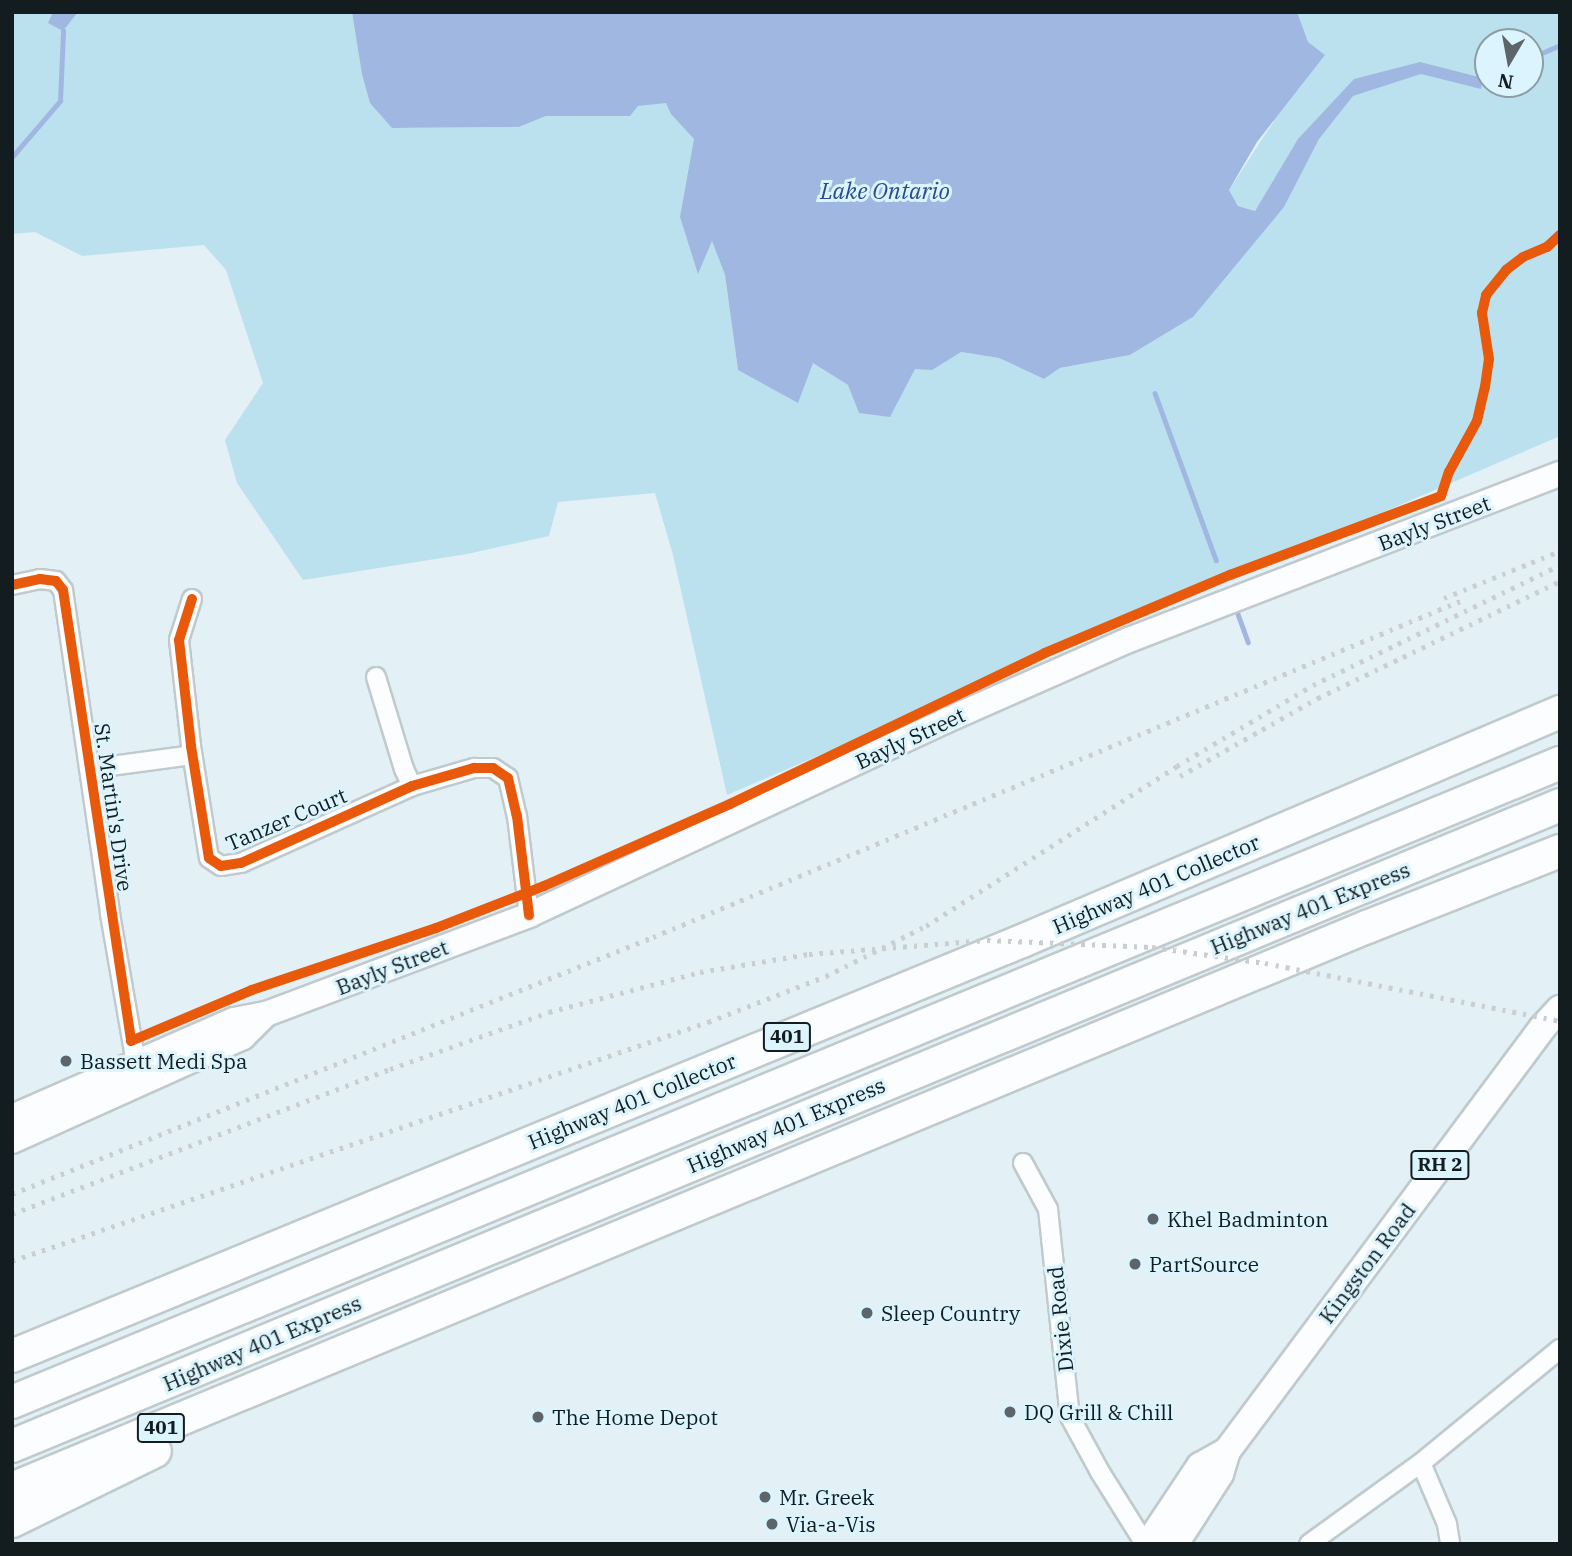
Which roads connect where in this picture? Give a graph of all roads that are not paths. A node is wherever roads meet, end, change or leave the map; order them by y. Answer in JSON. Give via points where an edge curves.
{"nodes":[{"id":1,"x":1560,"y":474,"type":"edge"},
{"id":2,"x":12,"y":585,"type":"edge"},
{"id":3,"x":192,"y":599,"type":"dead end"},
{"id":4,"x":376,"y":677,"type":"dead end"},
{"id":5,"x":1560,"y":712,"type":"edge"},
{"id":6,"x":192,"y":755,"type":"junction"},
{"id":7,"x":1560,"y":763,"type":"edge"},
{"id":8,"x":89,"y":769,"type":"junction"},
{"id":9,"x":412,"y":786,"type":"junction"},
{"id":10,"x":1560,"y":805,"type":"edge"},
{"id":11,"x":1560,"y":851,"type":"edge"},
{"id":12,"x":529,"y":915,"type":"junction"},
{"id":13,"x":1560,"y":1009,"type":"edge"},
{"id":14,"x":138,"y":1073,"type":"junction"},
{"id":15,"x":12,"y":1117,"type":"edge"},
{"id":16,"x":12,"y":1141,"type":"edge"},
{"id":17,"x":1023,"y":1163,"type":"dead end"},
{"id":18,"x":1560,"y":1349,"type":"edge"},
{"id":19,"x":12,"y":1356,"type":"edge"},
{"id":20,"x":309,"y":1368,"type":"junction"},
{"id":21,"x":12,"y":1402,"type":"edge"},
{"id":22,"x":12,"y":1446,"type":"edge"},
{"id":23,"x":1227,"y":1451,"type":"junction"},
{"id":24,"x":1421,"y":1462,"type":"junction"},
{"id":25,"x":12,"y":1489,"type":"edge"},
{"id":26,"x":12,"y":1521,"type":"edge"},
{"id":27,"x":1147,"y":1544,"type":"edge"},
{"id":28,"x":1175,"y":1544,"type":"edge"},
{"id":29,"x":1309,"y":1544,"type":"edge"},
{"id":30,"x":1450,"y":1544,"type":"edge"}],
"edges":[{"from":1,"to":12,"type":"main road","name":"Bayly Street","via":[[1129,640]]},
{"from":2,"to":8,"type":"street","name":"St. Martin's Drive","via":[[56,580],[63,590]]},
{"from":3,"to":6,"type":"street","name":"Tanzer Court","via":[[179,639]]},
{"from":4,"to":9,"type":"street"},
{"from":5,"to":19,"type":"highway","name":"Highway 401 Collector","number":"401","via":[[1009,946]]},
{"from":6,"to":8,"type":"street"},
{"from":6,"to":9,"type":"street","name":"Tanzer Court","via":[[204,842],[209,858],[222,866],[241,863]]},
{"from":7,"to":21,"type":"highway","name":"Highway 401 Express","number":"401"},
{"from":8,"to":14,"type":"street","name":"St. Martin's Drive"},
{"from":9,"to":12,"type":"street","name":"Tanzer Court","via":[[474,768],[493,768],[508,778]]},
{"from":10,"to":22,"type":"highway","name":"Highway 401 Express","number":"401"},
{"from":11,"to":20,"type":"highway","number":"401","via":[[941,1103]]},
{"from":12,"to":14,"type":"main road","name":"Bayly Street","via":[[266,1014],[234,1020]]},
{"from":13,"to":23,"type":"main road","name":"Kingston Road","number":"RH 2"},
{"from":14,"to":15,"type":"main road","name":"Bayly Street"},
{"from":14,"to":16,"type":"main road","name":"Bayly Street"},
{"from":17,"to":27,"type":"street","name":"Dixie Road","via":[[1048,1209],[1070,1417]]},
{"from":18,"to":24,"type":"street"},
{"from":20,"to":25,"type":"highway","number":"401"},
{"from":20,"to":26,"type":"highway","via":[[148,1455]]},
{"from":23,"to":27,"type":"main road","name":"Kingston Road","number":"RH 2","via":[[1200,1466]]},
{"from":23,"to":28,"type":"main road","name":"Kingston Road","number":"RH 2","via":[[1220,1474]]},
{"from":24,"to":29,"type":"street"},
{"from":24,"to":30,"type":"street","via":[[1447,1524]]}]}
